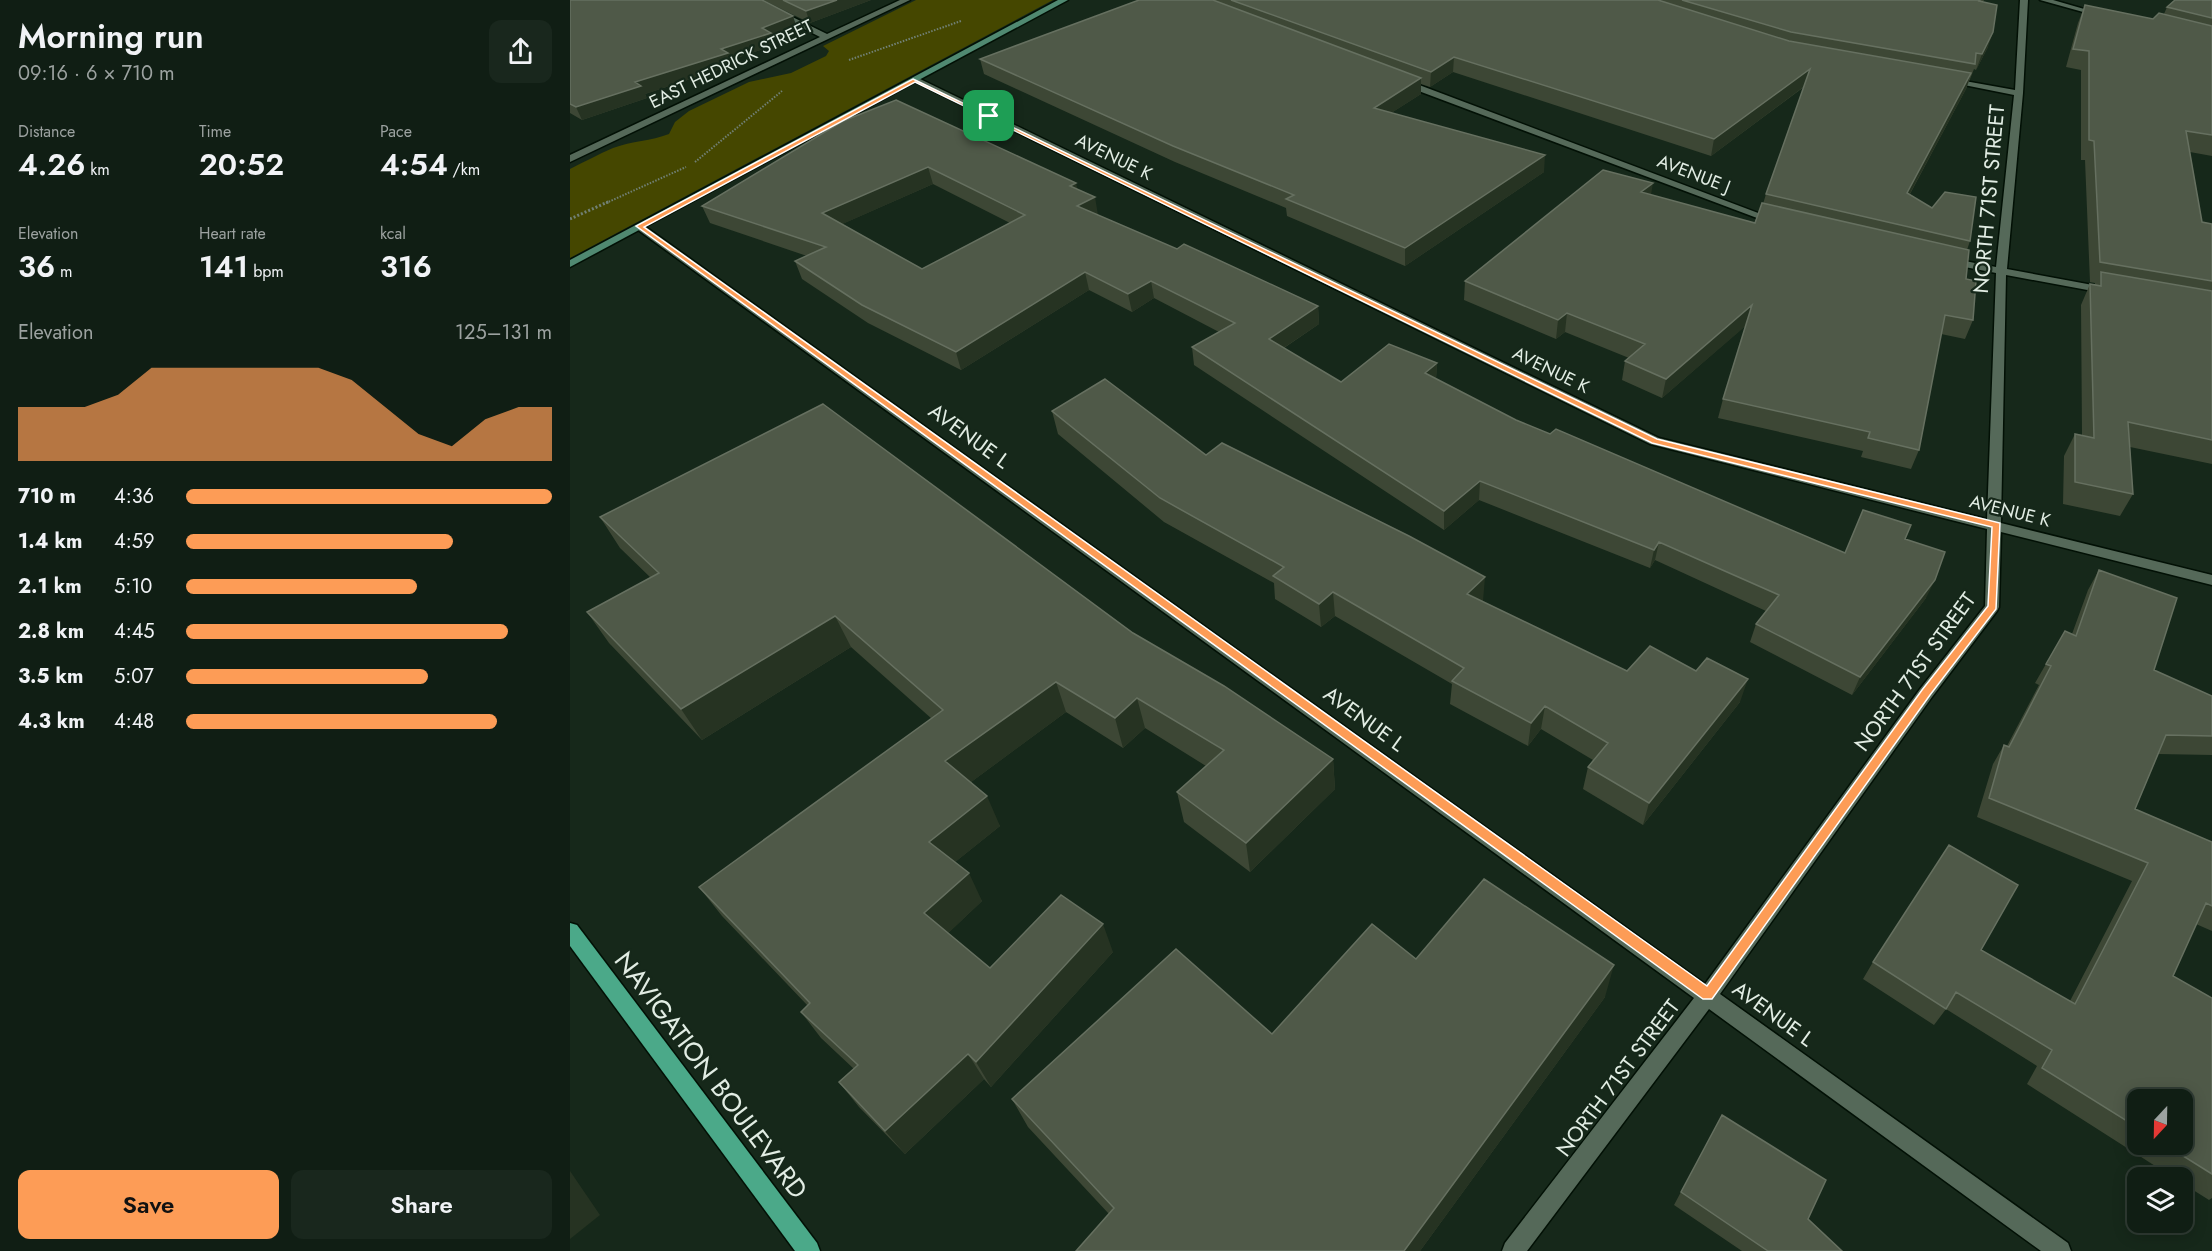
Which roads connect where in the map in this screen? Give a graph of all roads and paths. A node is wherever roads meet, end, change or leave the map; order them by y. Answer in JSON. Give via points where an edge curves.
{"nodes":[{"id":1,"x":752,"y":0,"type":"edge"},
{"id":2,"x":906,"y":0,"type":"edge"},
{"id":3,"x":1064,"y":0,"type":"edge"},
{"id":4,"x":2024,"y":0,"type":"edge"},
{"id":5,"x":2044,"y":0,"type":"edge"},
{"id":6,"x":2111,"y":17,"type":"edge"},
{"id":7,"x":969,"y":18,"type":"dead end"},
{"id":8,"x":826,"y":37,"type":"junction"},
{"id":9,"x":843,"y":62,"type":"dead end"},
{"id":10,"x":1389,"y":77,"type":"edge"},
{"id":11,"x":1938,"y":79,"type":"edge"},
{"id":12,"x":915,"y":80,"type":"junction"},
{"id":13,"x":785,"y":89,"type":"dead end"},
{"id":14,"x":2019,"y":93,"type":"junction"},
{"id":15,"x":570,"y":159,"type":"edge"},
{"id":16,"x":570,"y":219,"type":"edge"},
{"id":17,"x":639,"y":226,"type":"junction"},
{"id":18,"x":1793,"y":226,"type":"edge"},
{"id":19,"x":1943,"y":259,"type":"edge"},
{"id":20,"x":570,"y":264,"type":"edge"},
{"id":21,"x":2001,"y":272,"type":"junction"},
{"id":22,"x":2118,"y":292,"type":"edge"},
{"id":23,"x":1996,"y":525,"type":"junction"},
{"id":24,"x":2212,"y":580,"type":"edge"},
{"id":25,"x":570,"y":931,"type":"edge"},
{"id":26,"x":1708,"y":995,"type":"junction"},
{"id":27,"x":809,"y":1251,"type":"edge"},
{"id":28,"x":1513,"y":1251,"type":"edge"},
{"id":29,"x":2060,"y":1251,"type":"edge"}],
"edges":[{"from":1,"to":8,"type":"street"},
{"from":2,"to":8,"type":"street","name":"EAST HEDRICK STREET"},
{"from":3,"to":12,"type":"street"},
{"from":4,"to":14,"type":"street","name":"NORTH 71ST STREET"},
{"from":5,"to":6,"type":"street"},
{"from":7,"to":9,"type":"path"},
{"from":8,"to":15,"type":"street","name":"EAST HEDRICK STREET"},
{"from":10,"to":18,"type":"street","name":"AVENUE J"},
{"from":11,"to":14,"type":"street"},
{"from":12,"to":17,"type":"street"},
{"from":12,"to":23,"type":"street","name":"AVENUE K","via":[[1654,441]]},
{"from":13,"to":16,"type":"path","via":[[697,161]]},
{"from":14,"to":21,"type":"street","name":"NORTH 71ST STREET"},
{"from":17,"to":20,"type":"street"},
{"from":17,"to":26,"type":"street","name":"AVENUE L"},
{"from":19,"to":21,"type":"street"},
{"from":21,"to":22,"type":"street"},
{"from":21,"to":23,"type":"street","name":"NORTH 71ST STREET"},
{"from":23,"to":24,"type":"street","name":"AVENUE K"},
{"from":23,"to":26,"type":"street","name":"NORTH 71ST STREET","via":[[1992,607]]},
{"from":25,"to":27,"type":"main road","name":"NAVIGATION BOULEVARD"},
{"from":26,"to":28,"type":"street","name":"NORTH 71ST STREET"},
{"from":26,"to":29,"type":"street","name":"AVENUE L"}]}
